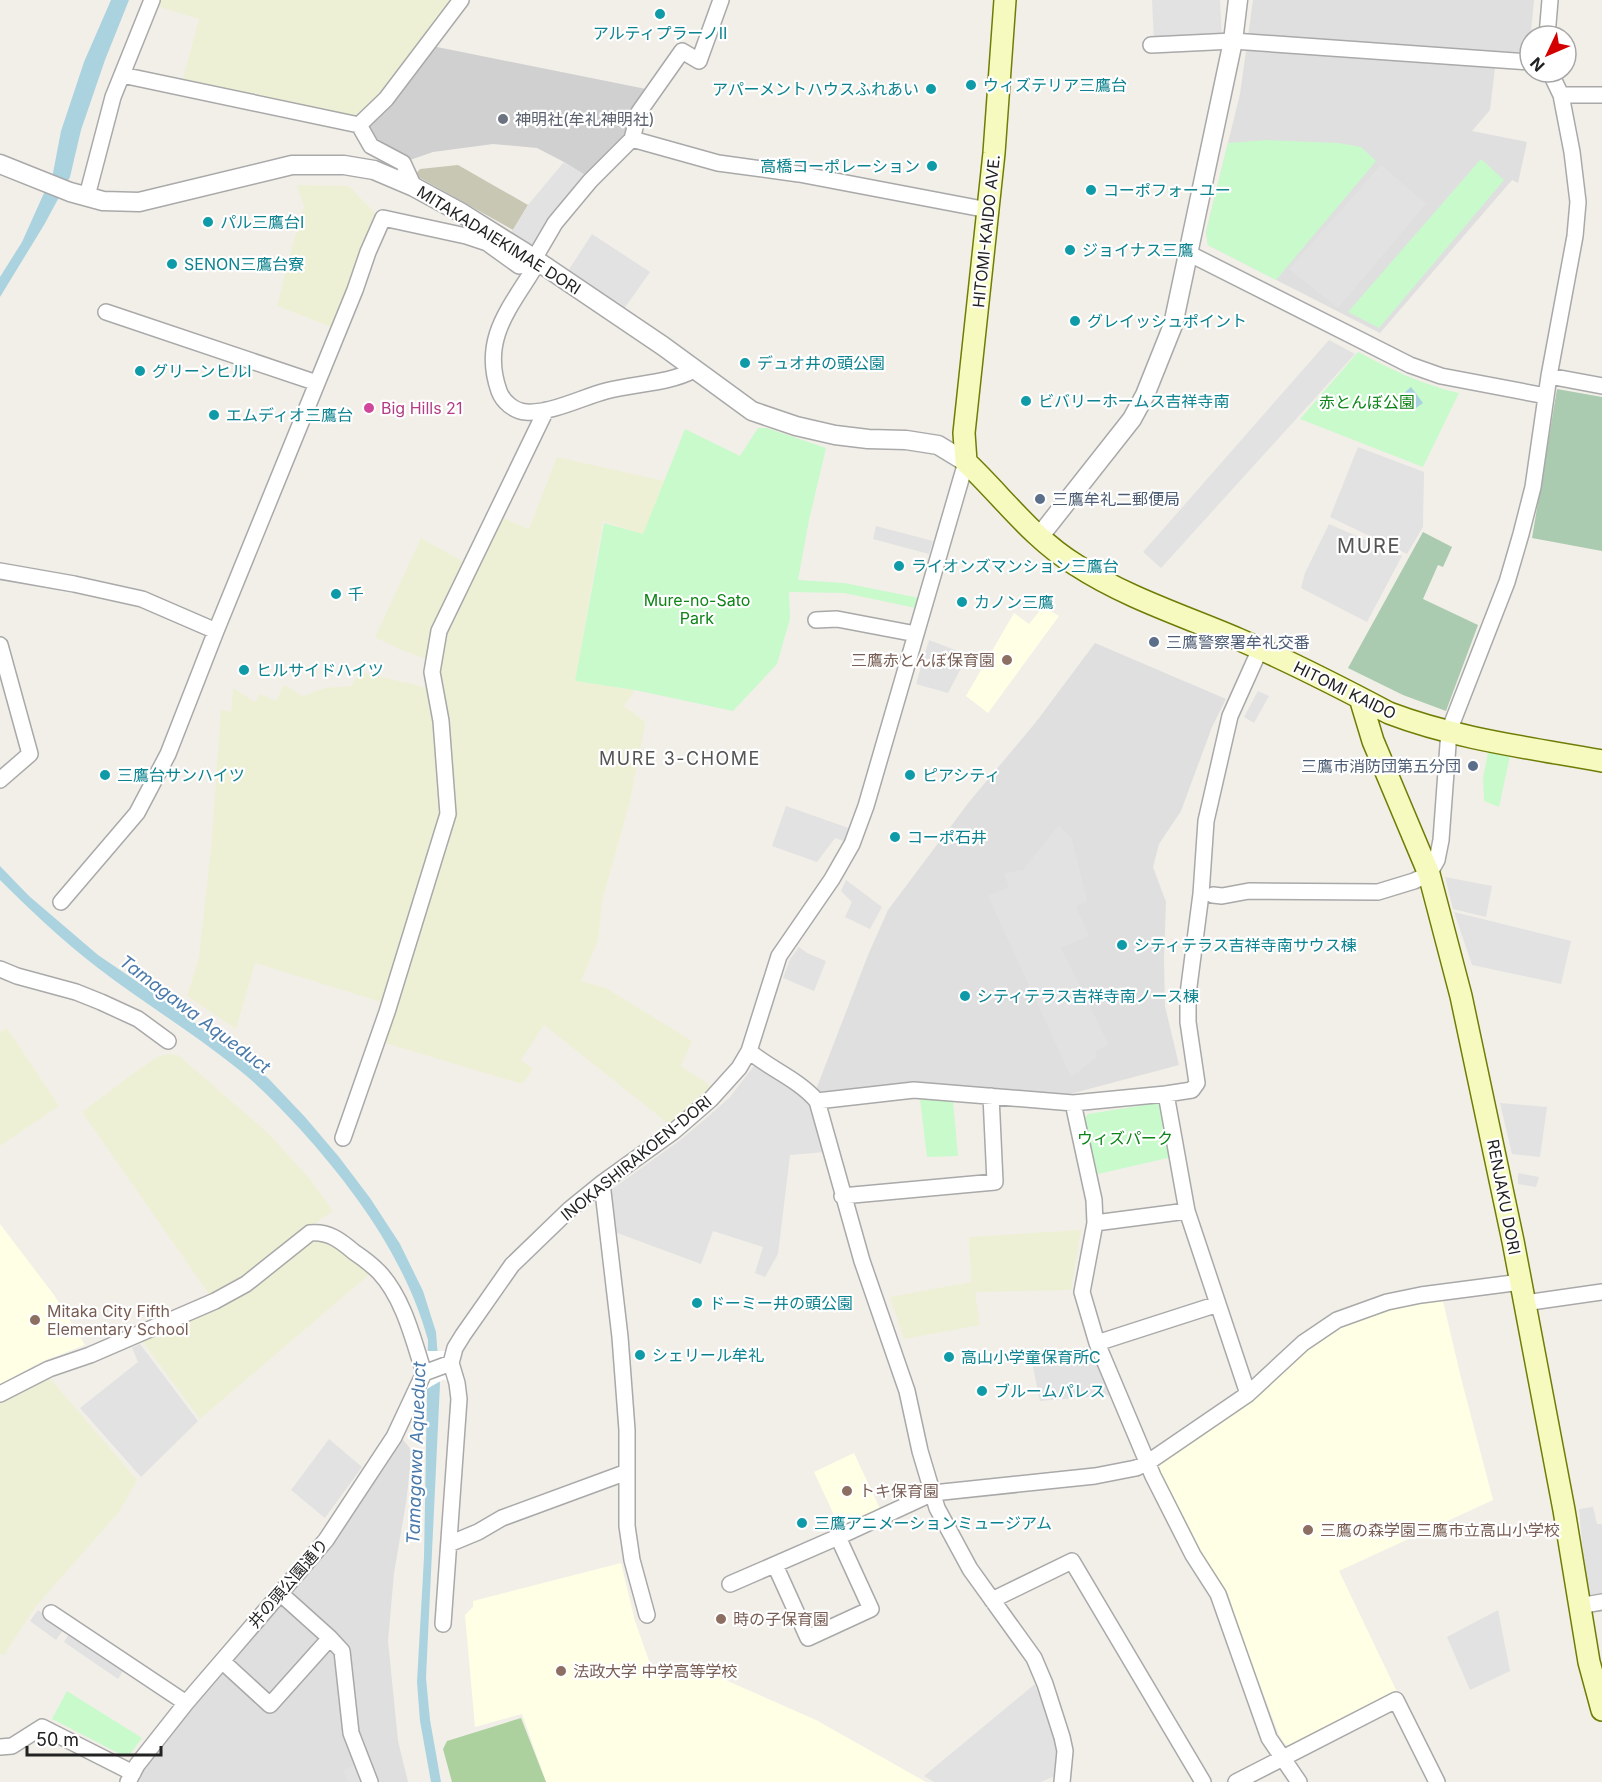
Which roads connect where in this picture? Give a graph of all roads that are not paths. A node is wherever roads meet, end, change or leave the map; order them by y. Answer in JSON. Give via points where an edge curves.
{"nodes":[{"id":1,"x":152,"y":0,"type":"edge"},
{"id":2,"x":461,"y":0,"type":"edge"},
{"id":3,"x":721,"y":0,"type":"edge"},
{"id":4,"x":1005,"y":0,"type":"edge"},
{"id":5,"x":1239,"y":0,"type":"edge"},
{"id":6,"x":1550,"y":0,"type":"edge"},
{"id":7,"x":1548,"y":24,"type":"edge"},
{"id":8,"x":1233,"y":41,"type":"junction"},
{"id":9,"x":1151,"y":45,"type":"dead end"},
{"id":10,"x":1518,"y":61,"type":"edge"},
{"id":11,"x":122,"y":75,"type":"junction"},
{"id":12,"x":1556,"y":84,"type":"edge"},
{"id":13,"x":1561,"y":95,"type":"junction"},
{"id":14,"x":1602,"y":95,"type":"edge"},
{"id":15,"x":359,"y":125,"type":"junction"},
{"id":16,"x":632,"y":139,"type":"junction"},
{"id":17,"x":0,"y":164,"type":"edge"},
{"id":18,"x":414,"y":187,"type":"junction"},
{"id":19,"x":78,"y":194,"type":"junction"},
{"id":20,"x":988,"y":210,"type":"junction"},
{"id":21,"x":1188,"y":253,"type":"junction"},
{"id":22,"x":536,"y":260,"type":"junction"},
{"id":23,"x":106,"y":312,"type":"dead end"},
{"id":24,"x":694,"y":370,"type":"junction"},
{"id":25,"x":1549,"y":376,"type":"junction"},
{"id":26,"x":317,"y":383,"type":"junction"},
{"id":27,"x":1602,"y":386,"type":"edge"},
{"id":28,"x":1546,"y":396,"type":"junction"},
{"id":29,"x":546,"y":410,"type":"junction"},
{"id":30,"x":966,"y":462,"type":"junction"},
{"id":31,"x":1039,"y":537,"type":"junction"},
{"id":32,"x":0,"y":571,"type":"edge"},
{"id":33,"x":816,"y":620,"type":"dead end"},
{"id":34,"x":216,"y":631,"type":"junction"},
{"id":35,"x":916,"y":634,"type":"junction"},
{"id":36,"x":0,"y":645,"type":"edge"},
{"id":37,"x":1260,"y":649,"type":"junction"},
{"id":38,"x":1360,"y":698,"type":"junction"},
{"id":39,"x":1449,"y":731,"type":"junction"},
{"id":40,"x":1602,"y":761,"type":"edge"},
{"id":41,"x":0,"y":780,"type":"edge"},
{"id":42,"x":1429,"y":874,"type":"junction"},
{"id":43,"x":1214,"y":895,"type":"dead end"},
{"id":44,"x":62,"y":903,"type":"dead end"},
{"id":45,"x":0,"y":969,"type":"edge"},
{"id":46,"x":168,"y":1041,"type":"dead end"},
{"id":47,"x":749,"y":1051,"type":"junction"},
{"id":48,"x":1166,"y":1094,"type":"junction"},
{"id":49,"x":991,"y":1096,"type":"junction"},
{"id":50,"x":817,"y":1101,"type":"junction"},
{"id":51,"x":1073,"y":1103,"type":"junction"},
{"id":52,"x":343,"y":1138,"type":"dead end"},
{"id":53,"x":603,"y":1182,"type":"junction"},
{"id":54,"x":842,"y":1196,"type":"junction"},
{"id":55,"x":1186,"y":1210,"type":"junction"},
{"id":56,"x":1095,"y":1223,"type":"junction"},
{"id":57,"x":1522,"y":1292,"type":"junction"},
{"id":58,"x":1602,"y":1292,"type":"edge"},
{"id":59,"x":1218,"y":1304,"type":"junction"},
{"id":60,"x":1097,"y":1343,"type":"junction"},
{"id":61,"x":449,"y":1363,"type":"junction"},
{"id":62,"x":425,"y":1372,"type":"junction"},
{"id":63,"x":0,"y":1394,"type":"edge"},
{"id":64,"x":1248,"y":1394,"type":"junction"},
{"id":65,"x":1147,"y":1464,"type":"junction"},
{"id":66,"x":627,"y":1472,"type":"junction"},
{"id":67,"x":933,"y":1493,"type":"junction"},
{"id":68,"x":838,"y":1537,"type":"junction"},
{"id":69,"x":448,"y":1544,"type":"junction"},
{"id":70,"x":775,"y":1565,"type":"junction"},
{"id":71,"x":730,"y":1584,"type":"dead end"},
{"id":72,"x":281,"y":1594,"type":"junction"},
{"id":73,"x":992,"y":1600,"type":"junction"},
{"id":74,"x":1602,"y":1602,"type":"edge"},
{"id":75,"x":1579,"y":1606,"type":"junction"},
{"id":76,"x":51,"y":1613,"type":"dead end"},
{"id":77,"x":647,"y":1615,"type":"dead end"},
{"id":78,"x":443,"y":1624,"type":"dead end"},
{"id":79,"x":330,"y":1638,"type":"junction"},
{"id":80,"x":222,"y":1661,"type":"junction"},
{"id":81,"x":186,"y":1703,"type":"junction"},
{"id":82,"x":1602,"y":1710,"type":"edge"},
{"id":83,"x":0,"y":1747,"type":"edge"},
{"id":84,"x":1283,"y":1758,"type":"junction"},
{"id":85,"x":131,"y":1778,"type":"edge"},
{"id":86,"x":370,"y":1782,"type":"edge"},
{"id":87,"x":1062,"y":1782,"type":"edge"},
{"id":88,"x":1203,"y":1782,"type":"edge"},
{"id":89,"x":1236,"y":1782,"type":"edge"},
{"id":90,"x":1299,"y":1782,"type":"edge"},
{"id":91,"x":1437,"y":1782,"type":"edge"}],
"edges":[{"from":1,"to":11,"type":"street"},
{"from":2,"to":15,"type":"street","via":[[386,99]]},
{"from":3,"to":16,"type":"street","via":[[699,61],[682,51],[639,112]]},
{"from":4,"to":20,"type":"main road","name":"HITOMI-KAIDO AVE."},
{"from":5,"to":8,"type":"street"},
{"from":6,"to":7,"type":"street"},
{"from":8,"to":9,"type":"street"},
{"from":8,"to":10,"type":"street"},
{"from":8,"to":21,"type":"street"},
{"from":11,"to":15,"type":"street"},
{"from":11,"to":19,"type":"street"},
{"from":12,"to":13,"type":"street"},
{"from":13,"to":14,"type":"street"},
{"from":13,"to":25,"type":"street","via":[[1578,202]]},
{"from":15,"to":18,"type":"street","via":[[371,146],[403,164]]},
{"from":16,"to":20,"type":"street","via":[[718,163],[799,174]]},
{"from":16,"to":22,"type":"street","via":[[555,223]]},
{"from":17,"to":19,"type":"street","name":"MITAKADAIEKIMAE DORI"},
{"from":18,"to":19,"type":"street","name":"MITAKADAIEKIMAE DORI","via":[[374,170],[344,165],[292,165],[139,202],[103,201]]},
{"from":18,"to":22,"type":"street","name":"MITAKADAIEKIMAE DORI"},
{"from":20,"to":30,"type":"main road","name":"HITOMI-KAIDO AVE.","via":[[964,433]]},
{"from":21,"to":28,"type":"street","via":[[1410,365],[1441,376]]},
{"from":21,"to":31,"type":"street","via":[[1173,325],[1146,395],[1132,420]]},
{"from":22,"to":24,"type":"street","name":"MITAKADAIEKIMAE DORI"},
{"from":22,"to":26,"type":"street","via":[[519,266],[487,243],[383,218]]},
{"from":22,"to":29,"type":"street","via":[[498,327],[493,350],[494,377],[502,400],[511,406],[529,412]]},
{"from":23,"to":26,"type":"street"},
{"from":24,"to":29,"type":"street","via":[[681,377],[617,388]]},
{"from":24,"to":30,"type":"street","name":"MITAKADAIEKIMAE DORI","via":[[752,411],[796,426],[835,435],[938,445]]},
{"from":25,"to":27,"type":"street"},
{"from":25,"to":28,"type":"street"},
{"from":26,"to":34,"type":"street"},
{"from":28,"to":39,"type":"street","via":[[1533,487],[1507,582]]},
{"from":29,"to":52,"type":"street","via":[[439,631],[432,672],[441,721],[448,814],[387,1012]]},
{"from":30,"to":31,"type":"main road","name":"HITOMI KAIDO"},
{"from":30,"to":35,"type":"street","name":"INOKASHIRAKOEN-DORI"},
{"from":31,"to":37,"type":"main road","name":"HITOMI KAIDO","via":[[1076,565],[1117,587]]},
{"from":32,"to":34,"type":"street","via":[[142,599]]},
{"from":33,"to":35,"type":"street","via":[[837,619]]},
{"from":34,"to":44,"type":"street","via":[[168,754],[137,813]]},
{"from":35,"to":47,"type":"street","name":"INOKASHIRAKOEN-DORI","via":[[852,844],[779,956]]},
{"from":36,"to":41,"type":"street","via":[[30,754]]},
{"from":37,"to":38,"type":"main road","name":"HITOMI KAIDO"},
{"from":37,"to":48,"type":"street","via":[[1230,716],[1206,821],[1188,994],[1197,1083],[1192,1090]]},
{"from":38,"to":39,"type":"main road","name":"HITOMI KAIDO","via":[[1410,721]]},
{"from":38,"to":42,"type":"main road","name":"RENJAKU DORI","via":[[1373,741]]},
{"from":39,"to":40,"type":"main road","name":"HITOMI KAIDO"},
{"from":39,"to":42,"type":"street","via":[[1439,851]]},
{"from":42,"to":43,"type":"street","via":[[1378,892],[1249,891]]},
{"from":42,"to":57,"type":"main road","name":"RENJAKU DORI","via":[[1458,982]]},
{"from":45,"to":46,"type":"street","via":[[101,1002],[138,1019]]},
{"from":47,"to":50,"type":"street","via":[[783,1072]]},
{"from":47,"to":53,"type":"street","name":"INOKASHIRAKOEN-DORI","via":[[740,1068],[711,1099],[673,1132]]},
{"from":48,"to":51,"type":"street"},
{"from":48,"to":55,"type":"street"},
{"from":49,"to":50,"type":"street","via":[[914,1090]]},
{"from":49,"to":51,"type":"street"},
{"from":49,"to":54,"type":"street","via":[[995,1182]]},
{"from":50,"to":54,"type":"street"},
{"from":51,"to":56,"type":"street"},
{"from":53,"to":61,"type":"street","name":"INOKASHIRAKOEN-DORI","via":[[512,1265],[463,1335]]},
{"from":53,"to":66,"type":"street","via":[[620,1337]]},
{"from":54,"to":67,"type":"street","via":[[897,1358]]},
{"from":55,"to":56,"type":"street"},
{"from":55,"to":59,"type":"street"},
{"from":56,"to":60,"type":"street","via":[[1082,1292]]},
{"from":57,"to":58,"type":"street"},
{"from":57,"to":64,"type":"street","via":[[1410,1297],[1337,1320],[1296,1349]]},
{"from":57,"to":75,"type":"main road","name":"RENJAKU DORI"},
{"from":59,"to":60,"type":"street"},
{"from":59,"to":64,"type":"street"},
{"from":60,"to":65,"type":"street"},
{"from":61,"to":62,"type":"street"},
{"from":61,"to":69,"type":"street","via":[[459,1399]]},
{"from":62,"to":63,"type":"street","via":[[405,1317],[379,1272],[332,1235],[319,1232],[310,1233],[246,1284],[215,1301],[49,1369]]},
{"from":62,"to":72,"type":"street","name":"井の頭公園通り","via":[[394,1437],[363,1485],[326,1540]]},
{"from":64,"to":65,"type":"street"},
{"from":65,"to":67,"type":"street","via":[[1095,1476]]},
{"from":65,"to":84,"type":"street","via":[[1193,1555],[1218,1594],[1269,1738]]},
{"from":66,"to":69,"type":"street","via":[[502,1518]]},
{"from":66,"to":77,"type":"street","via":[[627,1526]]},
{"from":67,"to":68,"type":"street"},
{"from":67,"to":73,"type":"street","via":[[952,1540]]},
{"from":68,"to":70,"type":"street"},
{"from":68,"to":70,"type":"street","via":[[871,1609],[808,1638]]},
{"from":69,"to":78,"type":"street"},
{"from":70,"to":71,"type":"street"},
{"from":72,"to":79,"type":"street"},
{"from":72,"to":80,"type":"street","name":"井の頭公園通り"},
{"from":73,"to":87,"type":"street","via":[[1034,1658],[1045,1684],[1065,1751]]},
{"from":73,"to":88,"type":"street","via":[[1072,1561]]},
{"from":74,"to":75,"type":"street"},
{"from":75,"to":82,"type":"main road","name":"RENJAKU DORI"},
{"from":76,"to":81,"type":"street"},
{"from":79,"to":80,"type":"street","via":[[270,1705]]},
{"from":79,"to":86,"type":"street","via":[[342,1651],[351,1733]]},
{"from":80,"to":81,"type":"street","name":"井の頭公園通り"},
{"from":81,"to":85,"type":"street","name":"井の頭公園通り"},
{"from":83,"to":85,"type":"street","via":[[12,1746],[42,1727]]},
{"from":84,"to":89,"type":"street"},
{"from":84,"to":90,"type":"street"},
{"from":84,"to":91,"type":"street","via":[[1396,1700]]}]}
